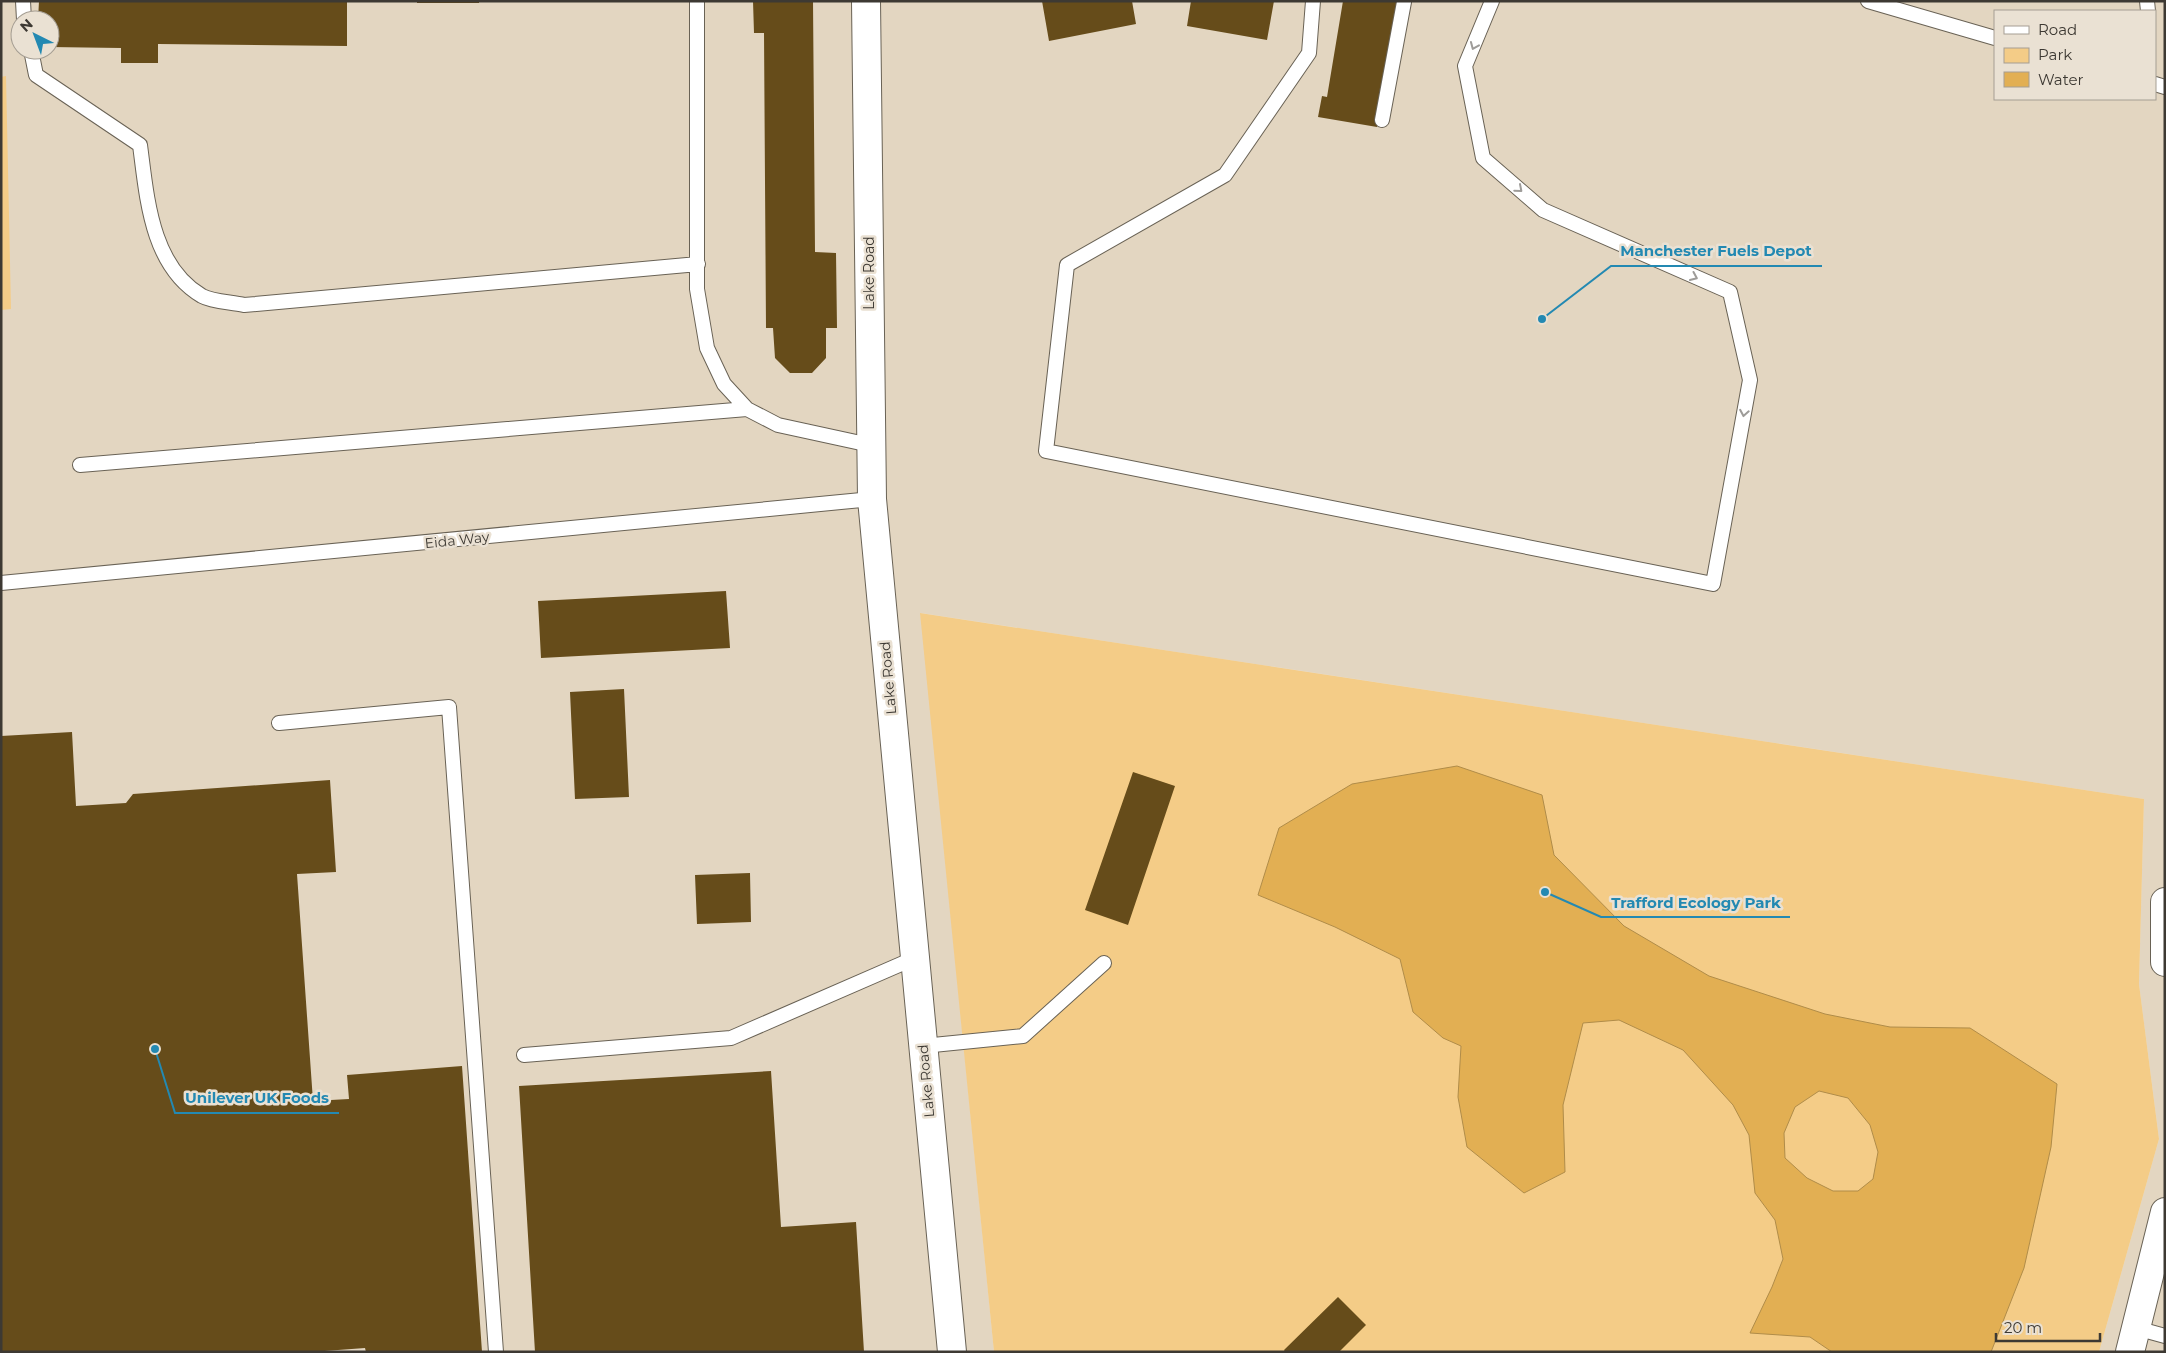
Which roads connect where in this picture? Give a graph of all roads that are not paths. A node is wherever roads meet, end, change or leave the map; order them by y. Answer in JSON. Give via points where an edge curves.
{"nodes":[{"id":1,"x":697,"y":1,"type":"edge"},
{"id":2,"x":866,"y":1,"type":"edge"},
{"id":3,"x":1313,"y":1,"type":"edge"},
{"id":4,"x":1492,"y":1,"type":"edge"},
{"id":5,"x":1868,"y":1,"type":"edge"},
{"id":6,"x":1404,"y":2,"type":"edge"},
{"id":7,"x":1994,"y":38,"type":"edge"},
{"id":8,"x":33,"y":60,"type":"edge"},
{"id":9,"x":1382,"y":120,"type":"dead end"},
{"id":10,"x":698,"y":264,"type":"junction"},
{"id":11,"x":746,"y":409,"type":"junction"},
{"id":12,"x":870,"y":445,"type":"junction"},
{"id":13,"x":80,"y":465,"type":"dead end"},
{"id":14,"x":872,"y":499,"type":"junction"},
{"id":15,"x":1,"y":583,"type":"edge"},
{"id":16,"x":279,"y":723,"type":"dead end"},
{"id":17,"x":2165,"y":902,"type":"edge"},
{"id":18,"x":915,"y":958,"type":"junction"},
{"id":19,"x":2165,"y":962,"type":"edge"},
{"id":20,"x":1104,"y":963,"type":"dead end"},
{"id":21,"x":923,"y":1046,"type":"junction"},
{"id":22,"x":524,"y":1055,"type":"dead end"},
{"id":23,"x":2165,"y":1212,"type":"edge"},
{"id":24,"x":2165,"y":1336,"type":"edge"},
{"id":25,"x":2133,"y":1340,"type":"edge"},
{"id":26,"x":496,"y":1352,"type":"edge"},
{"id":27,"x":952,"y":1352,"type":"edge"}],
"edges":[{"from":1,"to":10,"type":"lane"},
{"from":2,"to":12,"type":"street","name":"Lake Road"},
{"from":4,"to":3,"type":"lane","one_way":true,"via":[[1465,66],[1483,158],[1543,210],[1730,292],[1750,380],[1713,584],[1046,451],[1067,265],[1224,175],[1309,53]]},
{"from":5,"to":7,"type":"lane"},
{"from":6,"to":9,"type":"lane"},
{"from":8,"to":10,"type":"lane","via":[[36,76],[140,145],[149,213],[160,244],[180,278],[204,297],[244,304]]},
{"from":10,"to":11,"type":"lane","via":[[697,289],[707,348],[724,384]]},
{"from":11,"to":12,"type":"lane","via":[[778,426]]},
{"from":11,"to":13,"type":"lane"},
{"from":12,"to":14,"type":"street","name":"Lake Road"},
{"from":14,"to":15,"type":"lane","name":"Eida Way"},
{"from":14,"to":18,"type":"street","name":"Lake Road"},
{"from":16,"to":26,"type":"lane","via":[[449,707]]},
{"from":17,"to":19,"type":"street"},
{"from":18,"to":21,"type":"street","name":"Lake Road"},
{"from":18,"to":22,"type":"lane","via":[[731,1038]]},
{"from":20,"to":21,"type":"lane","via":[[1023,1036]]},
{"from":21,"to":27,"type":"street","name":"Lake Road"},
{"from":23,"to":25,"type":"street"},
{"from":24,"to":25,"type":"lane"}]}
